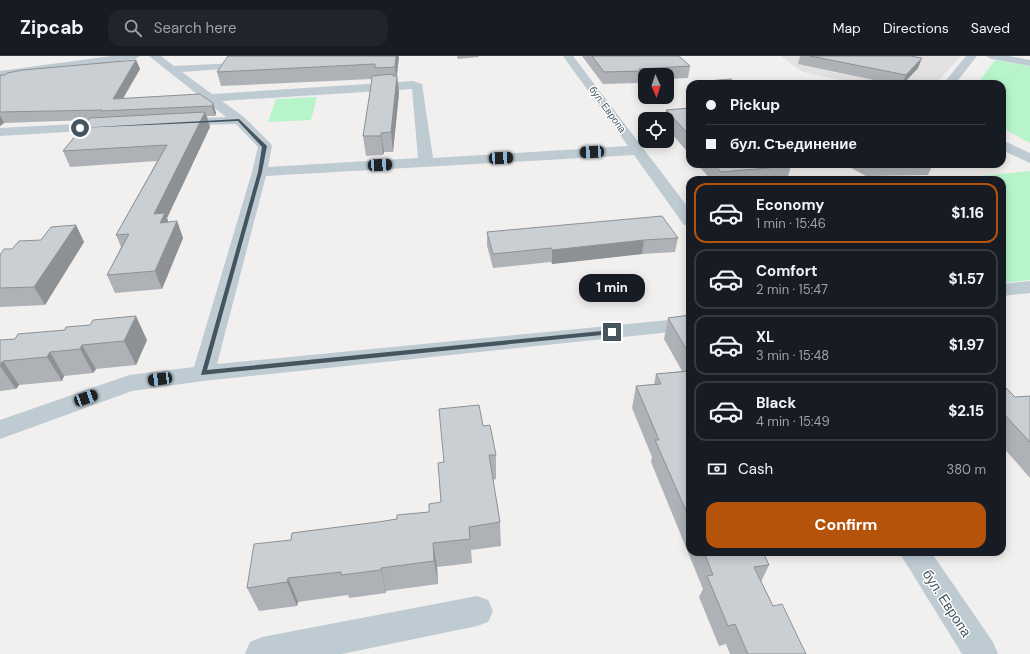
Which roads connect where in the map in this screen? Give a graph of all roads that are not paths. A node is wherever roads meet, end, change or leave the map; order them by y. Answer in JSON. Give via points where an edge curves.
{"nodes":[{"id":1,"x":135,"y":56,"type":"edge"},
{"id":2,"x":154,"y":56,"type":"edge"},
{"id":3,"x":568,"y":56,"type":"edge"},
{"id":4,"x":972,"y":56,"type":"edge"},
{"id":5,"x":991,"y":56,"type":"edge"},
{"id":6,"x":259,"y":63,"type":"edge"},
{"id":7,"x":1030,"y":63,"type":"edge"},
{"id":8,"x":172,"y":69,"type":"junction"},
{"id":9,"x":0,"y":74,"type":"edge"},
{"id":10,"x":952,"y":80,"type":"edge"},
{"id":11,"x":210,"y":98,"type":"junction"},
{"id":12,"x":239,"y":120,"type":"junction"},
{"id":13,"x":167,"y":124,"type":"edge"},
{"id":14,"x":128,"y":126,"type":"edge"},
{"id":15,"x":0,"y":132,"type":"edge"},
{"id":16,"x":1006,"y":146,"type":"edge"},
{"id":17,"x":638,"y":150,"type":"junction"},
{"id":18,"x":1030,"y":159,"type":"edge"},
{"id":19,"x":426,"y":162,"type":"junction"},
{"id":20,"x":260,"y":172,"type":"junction"},
{"id":21,"x":686,"y":215,"type":"edge"},
{"id":22,"x":1030,"y":287,"type":"edge"},
{"id":23,"x":1006,"y":290,"type":"edge"},
{"id":24,"x":686,"y":324,"type":"edge"},
{"id":25,"x":203,"y":373,"type":"junction"},
{"id":26,"x":0,"y":430,"type":"edge"},
{"id":27,"x":917,"y":556,"type":"edge"},
{"id":28,"x":477,"y":611,"type":"dead end"},
{"id":29,"x":262,"y":654,"type":"edge"},
{"id":30,"x":981,"y":654,"type":"edge"}],
"edges":[{"from":1,"to":9,"type":"street"},
{"from":2,"to":8,"type":"street"},
{"from":3,"to":17,"type":"street","name":"бул. Европа"},
{"from":4,"to":10,"type":"street"},
{"from":5,"to":7,"type":"street"},
{"from":6,"to":8,"type":"street"},
{"from":8,"to":11,"type":"street"},
{"from":11,"to":12,"type":"street"},
{"from":11,"to":19,"type":"street","via":[[418,86]]},
{"from":12,"to":13,"type":"street"},
{"from":12,"to":20,"type":"street","via":[[265,146]]},
{"from":14,"to":15,"type":"street"},
{"from":16,"to":18,"type":"street"},
{"from":17,"to":19,"type":"street"},
{"from":17,"to":21,"type":"street","name":"бул. Европа"},
{"from":19,"to":20,"type":"street"},
{"from":20,"to":25,"type":"street"},
{"from":22,"to":23,"type":"street"},
{"from":24,"to":25,"type":"street"},
{"from":25,"to":26,"type":"street","via":[[129,383]]},
{"from":27,"to":30,"type":"street","name":"бул. Европа"},
{"from":28,"to":29,"type":"street"}]}
